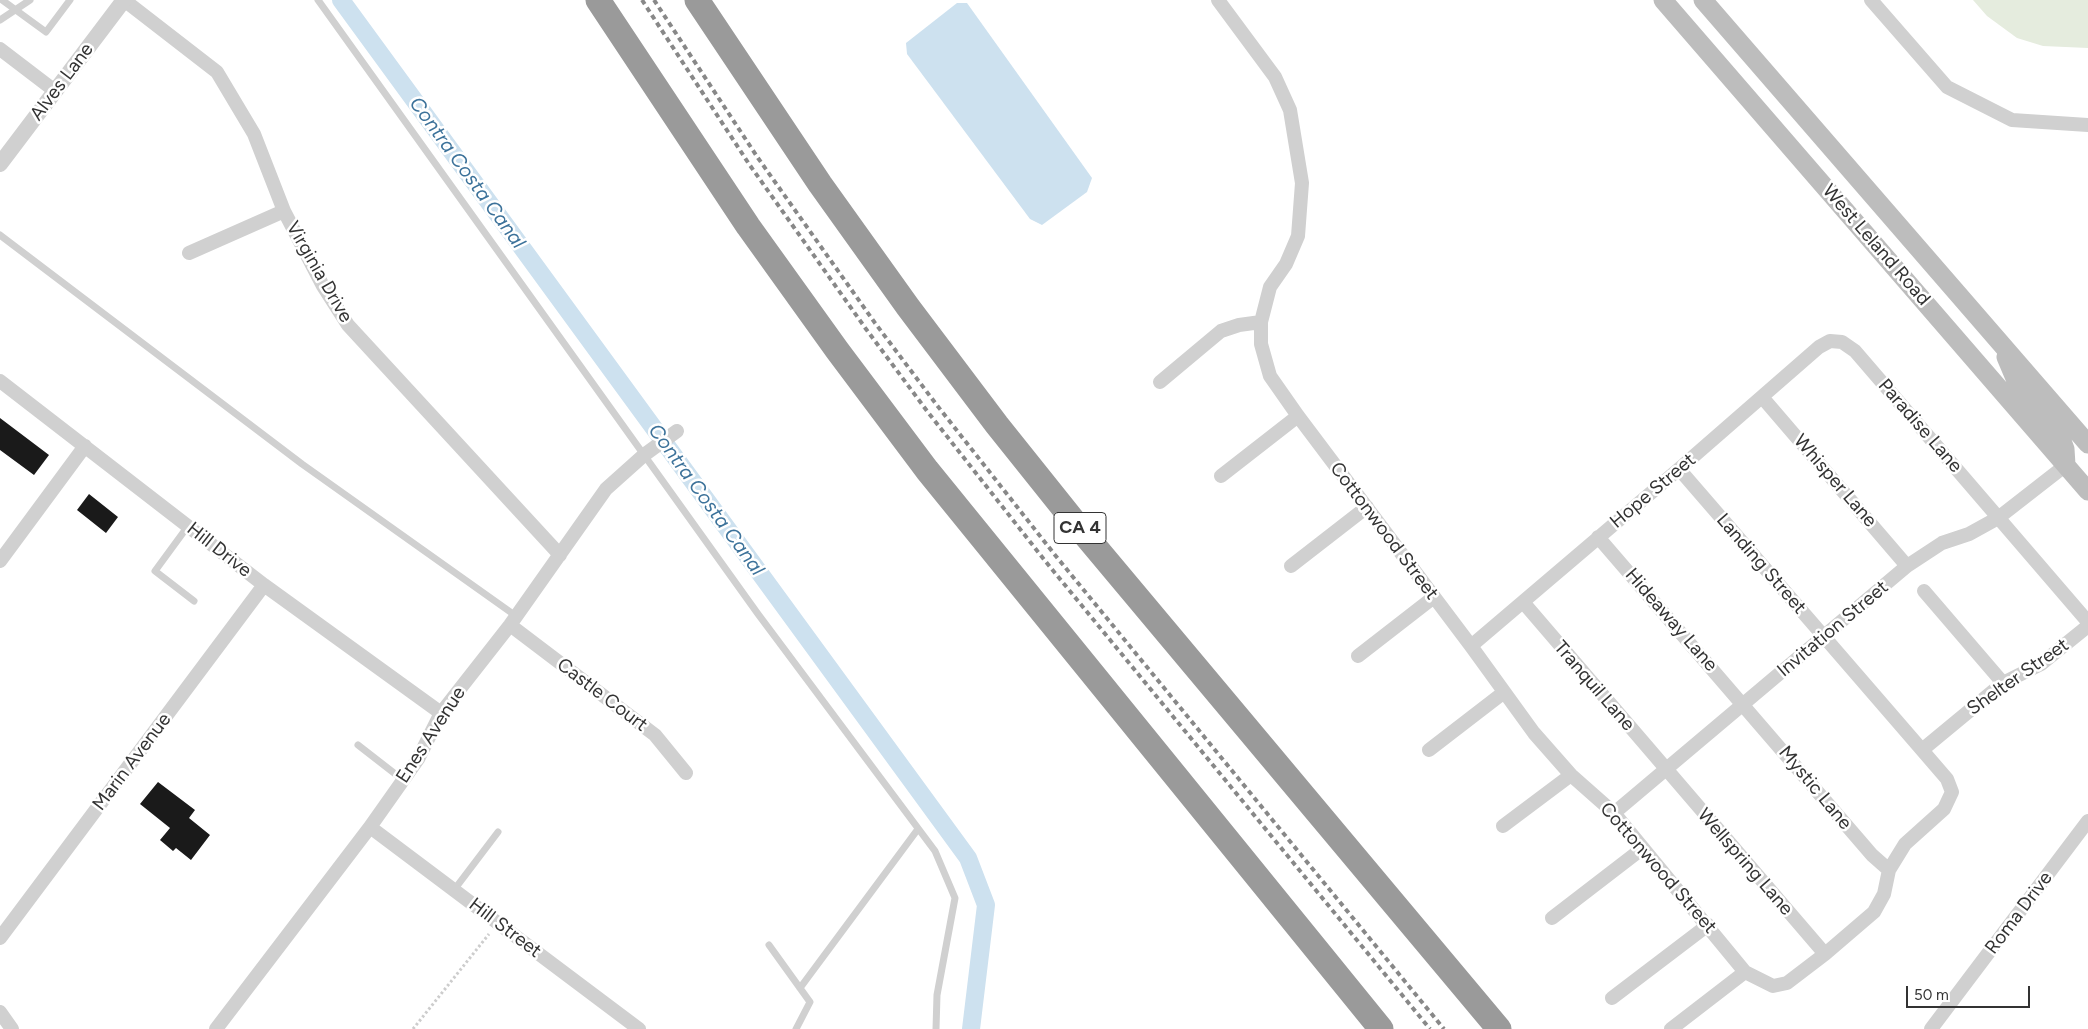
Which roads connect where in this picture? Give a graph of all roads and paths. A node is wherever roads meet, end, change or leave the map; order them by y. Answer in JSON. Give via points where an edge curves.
{"nodes":[{"id":1,"x":2,"y":0,"type":"edge"},
{"id":2,"x":30,"y":0,"type":"edge"},
{"id":3,"x":70,"y":0,"type":"edge"},
{"id":4,"x":124,"y":0,"type":"edge"},
{"id":5,"x":318,"y":0,"type":"edge"},
{"id":6,"x":598,"y":0,"type":"edge"},
{"id":7,"x":697,"y":0,"type":"edge"},
{"id":8,"x":1218,"y":0,"type":"edge"},
{"id":9,"x":1663,"y":0,"type":"edge"},
{"id":10,"x":1703,"y":0,"type":"edge"},
{"id":11,"x":1871,"y":0,"type":"edge"},
{"id":12,"x":14,"y":9,"type":"junction"},
{"id":13,"x":0,"y":20,"type":"edge"},
{"id":14,"x":0,"y":49,"type":"edge"},
{"id":15,"x":55,"y":91,"type":"junction"},
{"id":16,"x":2088,"y":125,"type":"edge"},
{"id":17,"x":0,"y":164,"type":"edge"},
{"id":18,"x":284,"y":211,"type":"junction"},
{"id":19,"x":0,"y":235,"type":"edge"},
{"id":20,"x":189,"y":253,"type":"dead end"},
{"id":21,"x":1260,"y":322,"type":"junction"},
{"id":22,"x":1837,"y":340,"type":"joint"},
{"id":23,"x":1998,"y":341,"type":"junction"},
{"id":24,"x":1160,"y":382,"type":"dead end"},
{"id":25,"x":1,"y":384,"type":"edge"},
{"id":26,"x":1762,"y":397,"type":"junction"},
{"id":27,"x":1298,"y":416,"type":"junction"},
{"id":28,"x":677,"y":431,"type":"dead end"},
{"id":29,"x":2088,"y":444,"type":"edge"},
{"id":30,"x":86,"y":446,"type":"junction"},
{"id":31,"x":644,"y":455,"type":"junction"},
{"id":32,"x":2066,"y":465,"type":"junction"},
{"id":33,"x":1679,"y":469,"type":"junction"},
{"id":34,"x":2088,"y":471,"type":"edge"},
{"id":35,"x":1222,"y":476,"type":"dead end"},
{"id":36,"x":2088,"y":491,"type":"edge"},
{"id":37,"x":1367,"y":507,"type":"junction"},
{"id":38,"x":1998,"y":518,"type":"junction"},
{"id":39,"x":188,"y":526,"type":"junction"},
{"id":40,"x":1598,"y":537,"type":"junction"},
{"id":41,"x":560,"y":555,"type":"junction"},
{"id":42,"x":0,"y":560,"type":"edge"},
{"id":43,"x":1291,"y":566,"type":"dead end"},
{"id":44,"x":1907,"y":566,"type":"junction"},
{"id":45,"x":264,"y":585,"type":"junction"},
{"id":46,"x":1924,"y":591,"type":"dead end"},
{"id":47,"x":1434,"y":597,"type":"junction"},
{"id":48,"x":194,"y":601,"type":"dead end"},
{"id":49,"x":1523,"y":602,"type":"junction"},
{"id":50,"x":513,"y":620,"type":"junction"},
{"id":51,"x":2088,"y":624,"type":"edge"},
{"id":52,"x":1824,"y":636,"type":"junction"},
{"id":53,"x":1471,"y":646,"type":"junction"},
{"id":54,"x":1358,"y":656,"type":"dead end"},
{"id":55,"x":2002,"y":683,"type":"junction"},
{"id":56,"x":1504,"y":693,"type":"junction"},
{"id":57,"x":1744,"y":704,"type":"junction"},
{"id":58,"x":441,"y":713,"type":"junction"},
{"id":59,"x":358,"y":745,"type":"dead end"},
{"id":60,"x":1429,"y":750,"type":"dead end"},
{"id":61,"x":1922,"y":750,"type":"junction"},
{"id":62,"x":1666,"y":770,"type":"junction"},
{"id":63,"x":686,"y":773,"type":"dead end"},
{"id":64,"x":1571,"y":775,"type":"junction"},
{"id":65,"x":403,"y":780,"type":"junction"},
{"id":66,"x":1614,"y":813,"type":"junction"},
{"id":67,"x":2088,"y":821,"type":"edge"},
{"id":68,"x":1503,"y":826,"type":"dead end"},
{"id":69,"x":370,"y":827,"type":"junction"},
{"id":70,"x":918,"y":828,"type":"junction"},
{"id":71,"x":498,"y":832,"type":"dead end"},
{"id":72,"x":1643,"y":848,"type":"junction"},
{"id":73,"x":1889,"y":870,"type":"junction"},
{"id":74,"x":454,"y":890,"type":"junction"},
{"id":75,"x":1552,"y":918,"type":"dead end"},
{"id":76,"x":497,"y":923,"type":"junction"},
{"id":77,"x":1708,"y":925,"type":"junction"},
{"id":78,"x":0,"y":938,"type":"edge"},
{"id":79,"x":769,"y":945,"type":"dead end"},
{"id":80,"x":1824,"y":954,"type":"junction"},
{"id":81,"x":1745,"y":972,"type":"junction"},
{"id":82,"x":800,"y":988,"type":"junction"},
{"id":83,"x":1612,"y":998,"type":"dead end"},
{"id":84,"x":0,"y":1012,"type":"edge"},
{"id":85,"x":621,"y":1024,"type":"edge"},
{"id":86,"x":12,"y":1029,"type":"edge"},
{"id":87,"x":216,"y":1029,"type":"edge"},
{"id":88,"x":413,"y":1029,"type":"edge"},
{"id":89,"x":640,"y":1029,"type":"edge"},
{"id":90,"x":796,"y":1029,"type":"edge"},
{"id":91,"x":936,"y":1029,"type":"edge"},
{"id":92,"x":1382,"y":1029,"type":"edge"},
{"id":93,"x":1499,"y":1029,"type":"edge"},
{"id":94,"x":1670,"y":1029,"type":"edge"},
{"id":95,"x":1931,"y":1029,"type":"edge"}],
"edges":[{"from":1,"to":12,"type":"lane"},
{"from":2,"to":12,"type":"lane"},
{"from":3,"to":12,"type":"lane","via":[[46,32]]},
{"from":4,"to":15,"type":"street","name":"Alves Lane"},
{"from":4,"to":18,"type":"street","name":"Virginia Drive","via":[[217,72],[254,134]]},
{"from":5,"to":31,"type":"lane"},
{"from":6,"to":92,"type":"highway","via":[[754,234],[927,470]]},
{"from":7,"to":93,"type":"highway","number":"CA 4","via":[[820,184],[997,425],[1081,530]]},
{"from":8,"to":21,"type":"street","name":"Cottonwood Street","via":[[1275,77],[1290,110],[1302,183],[1298,236],[1286,264],[1270,288]]},
{"from":9,"to":32,"type":"main road","name":"West Leland Road"},
{"from":10,"to":23,"type":"main road","name":"West Leland Road"},
{"from":11,"to":16,"type":"street","via":[[1947,87],[2012,120]]},
{"from":12,"to":13,"type":"lane"},
{"from":14,"to":15,"type":"street"},
{"from":15,"to":17,"type":"street","name":"Alves Lane"},
{"from":18,"to":20,"type":"street"},
{"from":18,"to":41,"type":"street","name":"Virginia Drive","via":[[323,286],[348,325]]},
{"from":19,"to":50,"type":"lane"},
{"from":21,"to":24,"type":"street","via":[[1221,331]]},
{"from":21,"to":27,"type":"street","name":"Cottonwood Street","via":[[1261,344],[1270,376]]},
{"from":22,"to":26,"type":"street","name":"Hope Street","via":[[1819,347]]},
{"from":22,"to":38,"type":"street","name":"Paradise Lane","via":[[1855,351]]},
{"from":23,"to":29,"type":"main road","name":"West Leland Road"},
{"from":23,"to":32,"type":"main road","via":[[2017,383],[2059,433],[2065,448]]},
{"from":25,"to":30,"type":"street","name":"Hill Drive"},
{"from":26,"to":33,"type":"street","name":"Hope Street"},
{"from":26,"to":44,"type":"street","name":"Whisper Lane"},
{"from":27,"to":35,"type":"street"},
{"from":27,"to":37,"type":"street","name":"Cottonwood Street"},
{"from":28,"to":31,"type":"street","name":"Enes Avenue"},
{"from":30,"to":39,"type":"street","name":"Hill Drive"},
{"from":30,"to":42,"type":"street"},
{"from":31,"to":41,"type":"street","name":"Enes Avenue","via":[[606,489]]},
{"from":31,"to":70,"type":"lane"},
{"from":32,"to":34,"type":"main road"},
{"from":32,"to":36,"type":"main road","name":"West Leland Road"},
{"from":32,"to":38,"type":"street","name":"Invitation Street"},
{"from":33,"to":40,"type":"street","name":"Hope Street"},
{"from":33,"to":52,"type":"street","name":"Landing Street"},
{"from":37,"to":43,"type":"street"},
{"from":37,"to":47,"type":"street","name":"Cottonwood Street"},
{"from":38,"to":44,"type":"street","name":"Invitation Street","via":[[1969,534],[1942,543]]},
{"from":38,"to":51,"type":"street","name":"Paradise Lane"},
{"from":39,"to":45,"type":"street","name":"Hill Drive"},
{"from":39,"to":48,"type":"lane","via":[[155,571]]},
{"from":40,"to":49,"type":"street","name":"Hope Street"},
{"from":40,"to":57,"type":"street","name":"Hideaway Lane"},
{"from":41,"to":50,"type":"street","name":"Enes Avenue"},
{"from":44,"to":52,"type":"street","name":"Invitation Street"},
{"from":45,"to":58,"type":"street","name":"Hill Drive"},
{"from":45,"to":78,"type":"street","name":"Marin Avenue"},
{"from":46,"to":55,"type":"street"},
{"from":47,"to":53,"type":"street","name":"Cottonwood Street"},
{"from":47,"to":54,"type":"street"},
{"from":49,"to":53,"type":"street","name":"Hope Street"},
{"from":49,"to":62,"type":"street","name":"Tranquil Lane"},
{"from":50,"to":58,"type":"street","name":"Enes Avenue"},
{"from":50,"to":63,"type":"street","name":"Castle Court","via":[[655,735]]},
{"from":51,"to":55,"type":"street","name":"Shelter Street","via":[[2041,664]]},
{"from":52,"to":57,"type":"street","name":"Invitation Street"},
{"from":52,"to":61,"type":"street","name":"Landing Street"},
{"from":53,"to":56,"type":"street","name":"Cottonwood Street"},
{"from":55,"to":61,"type":"street","name":"Shelter Street"},
{"from":56,"to":60,"type":"street"},
{"from":56,"to":64,"type":"street","name":"Cottonwood Street"},
{"from":57,"to":62,"type":"street","name":"Invitation Street"},
{"from":57,"to":73,"type":"street","name":"Mystic Lane","via":[[1872,855]]},
{"from":58,"to":65,"type":"street","name":"Enes Avenue","via":[[418,759]]},
{"from":59,"to":65,"type":"lane"},
{"from":61,"to":73,"type":"street","via":[[1947,779],[1952,792],[1944,810],[1905,844]]},
{"from":62,"to":66,"type":"street","name":"Invitation Street"},
{"from":62,"to":80,"type":"street","name":"Wellspring Lane"},
{"from":64,"to":66,"type":"street","name":"Cottonwood Street"},
{"from":64,"to":68,"type":"street"},
{"from":65,"to":69,"type":"street","name":"Enes Avenue"},
{"from":66,"to":72,"type":"street","name":"Cottonwood Street"},
{"from":67,"to":95,"type":"street","name":"Roma Drive"},
{"from":69,"to":74,"type":"street","name":"Hill Street"},
{"from":69,"to":87,"type":"street","name":"Enes Avenue"},
{"from":70,"to":82,"type":"lane"},
{"from":70,"to":91,"type":"lane","via":[[935,851],[955,898],[937,995]]},
{"from":71,"to":74,"type":"lane"},
{"from":72,"to":75,"type":"street"},
{"from":72,"to":77,"type":"street","name":"Cottonwood Street"},
{"from":73,"to":80,"type":"street","via":[[1884,894],[1874,912]]},
{"from":74,"to":76,"type":"street","name":"Hill Street"},
{"from":76,"to":85,"type":"street","name":"Hill Street"},
{"from":76,"to":88,"type":"path"},
{"from":77,"to":81,"type":"street","name":"Cottonwood Street"},
{"from":77,"to":83,"type":"street"},
{"from":79,"to":82,"type":"lane"},
{"from":80,"to":81,"type":"street","name":"Cottonwood Street","via":[[1787,983],[1773,986]]},
{"from":81,"to":94,"type":"street"},
{"from":82,"to":90,"type":"lane","via":[[810,1002]]},
{"from":84,"to":86,"type":"street"},
{"from":85,"to":89,"type":"street","name":"Hill Street"}]}
